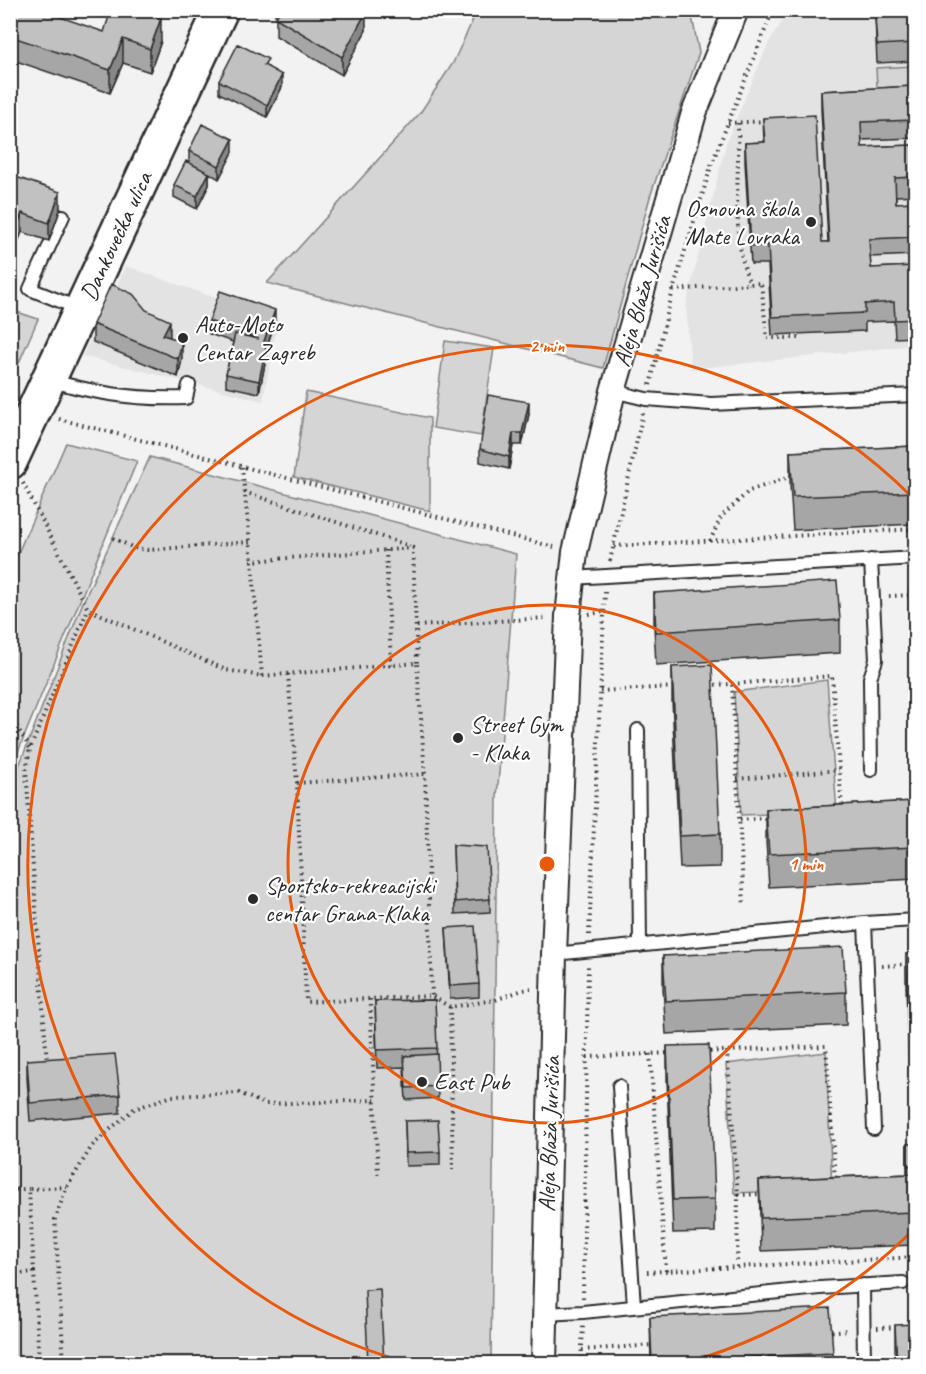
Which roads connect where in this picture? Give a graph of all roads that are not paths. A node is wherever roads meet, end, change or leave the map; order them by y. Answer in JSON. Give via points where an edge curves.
{"nodes":[{"id":1,"x":221,"y":10,"type":"edge"},
{"id":2,"x":736,"y":10,"type":"edge"},
{"id":3,"x":63,"y":216,"type":"dead end"},
{"id":4,"x":81,"y":310,"type":"junction"},
{"id":5,"x":49,"y":380,"type":"junction"},
{"id":6,"x":189,"y":385,"type":"dead end"},
{"id":7,"x":613,"y":391,"type":"junction"},
{"id":8,"x":915,"y":395,"type":"edge"},
{"id":9,"x":16,"y":470,"type":"edge"},
{"id":10,"x":915,"y":558,"type":"edge"},
{"id":11,"x":871,"y":560,"type":"junction"},
{"id":12,"x":572,"y":578,"type":"junction"},
{"id":13,"x":638,"y":730,"type":"dead end"},
{"id":14,"x":871,"y":770,"type":"dead end"},
{"id":15,"x":915,"y":920,"type":"edge"},
{"id":16,"x":865,"y":923,"type":"junction"},
{"id":17,"x":640,"y":946,"type":"junction"},
{"id":18,"x":554,"y":954,"type":"junction"},
{"id":19,"x":618,"y":1086,"type":"dead end"},
{"id":20,"x":874,"y":1129,"type":"dead end"},
{"id":21,"x":903,"y":1283,"type":"dead end"},
{"id":22,"x":863,"y":1285,"type":"junction"},
{"id":23,"x":634,"y":1306,"type":"junction"},
{"id":24,"x":544,"y":1314,"type":"junction"},
{"id":25,"x":544,"y":1364,"type":"edge"},
{"id":26,"x":864,"y":1364,"type":"edge"}],
"edges":[{"from":1,"to":4,"type":"main road","name":"Dankovečka ulica"},
{"from":2,"to":7,"type":"street","name":"Aleja Blaža Jurišića","via":[[694,113]]},
{"from":3,"to":4,"type":"lane","via":[[30,289]]},
{"from":4,"to":5,"type":"main road","name":"Dankovečka ulica"},
{"from":5,"to":6,"type":"lane","via":[[105,394],[152,399],[186,398]]},
{"from":5,"to":9,"type":"main road","name":"Dankovečka ulica"},
{"from":7,"to":8,"type":"lane","via":[[646,399],[711,404]]},
{"from":7,"to":12,"type":"street","name":"Aleja Blaža Jurišića"},
{"from":10,"to":11,"type":"lane"},
{"from":11,"to":12,"type":"lane"},
{"from":11,"to":14,"type":"lane","via":[[876,660],[870,678]]},
{"from":12,"to":18,"type":"street","name":"Aleja Blaža Jurišića"},
{"from":13,"to":17,"type":"lane"},
{"from":15,"to":16,"type":"lane"},
{"from":16,"to":17,"type":"lane"},
{"from":16,"to":20,"type":"lane"},
{"from":17,"to":18,"type":"lane"},
{"from":18,"to":24,"type":"street","name":"Aleja Blaža Jurišića"},
{"from":19,"to":23,"type":"lane"},
{"from":21,"to":22,"type":"lane"},
{"from":22,"to":23,"type":"lane"},
{"from":22,"to":26,"type":"lane"},
{"from":23,"to":24,"type":"lane"},
{"from":24,"to":25,"type":"street","name":"Aleja Blaža Jurišića"}]}
